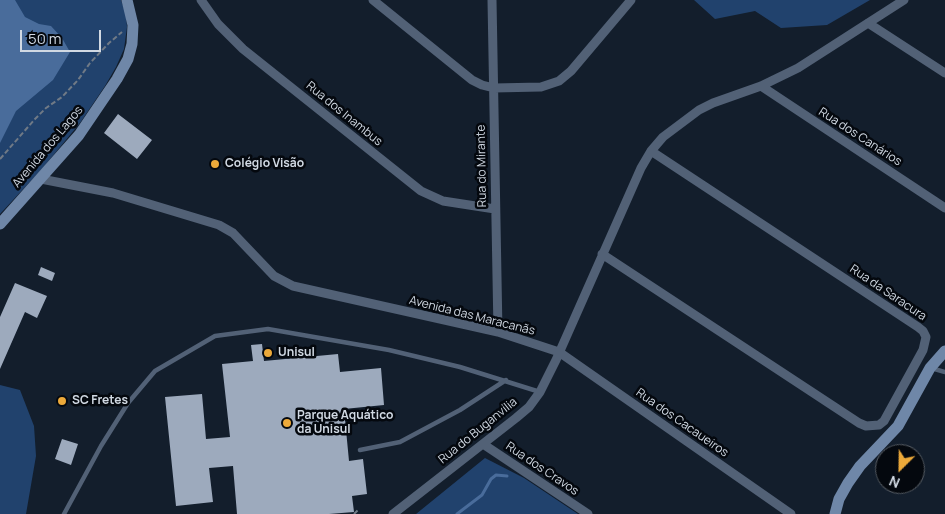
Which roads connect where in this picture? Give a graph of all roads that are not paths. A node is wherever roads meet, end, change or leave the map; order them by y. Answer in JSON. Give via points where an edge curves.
{"nodes":[{"id":1,"x":127,"y":0,"type":"edge"},
{"id":2,"x":201,"y":0,"type":"edge"},
{"id":3,"x":373,"y":0,"type":"edge"},
{"id":4,"x":492,"y":0,"type":"edge"},
{"id":5,"x":631,"y":0,"type":"edge"},
{"id":6,"x":904,"y":0,"type":"edge"},
{"id":7,"x":868,"y":23,"type":"junction"},
{"id":8,"x":945,"y":73,"type":"edge"},
{"id":9,"x":761,"y":86,"type":"junction"},
{"id":10,"x":494,"y":88,"type":"junction"},
{"id":11,"x":651,"y":151,"type":"junction"},
{"id":12,"x":41,"y":179,"type":"junction"},
{"id":13,"x":945,"y":208,"type":"edge"},
{"id":14,"x":495,"y":209,"type":"junction"},
{"id":15,"x":0,"y":224,"type":"edge"},
{"id":16,"x":602,"y":254,"type":"junction"},
{"id":17,"x":498,"y":332,"type":"junction"},
{"id":18,"x":945,"y":351,"type":"edge"},
{"id":19,"x":559,"y":352,"type":"junction"},
{"id":20,"x":930,"y":368,"type":"junction"},
{"id":21,"x":945,"y":372,"type":"edge"},
{"id":22,"x":506,"y":380,"type":"junction"},
{"id":23,"x":540,"y":392,"type":"junction"},
{"id":24,"x":483,"y":444,"type":"junction"},
{"id":25,"x":360,"y":450,"type":"dead end"},
{"id":26,"x":64,"y":514,"type":"edge"},
{"id":27,"x":393,"y":514,"type":"edge"},
{"id":28,"x":588,"y":514,"type":"edge"},
{"id":29,"x":791,"y":514,"type":"edge"},
{"id":30,"x":835,"y":514,"type":"edge"}],
"edges":[{"from":1,"to":12,"type":"main road","name":"Avenida dos Lagos","via":[[133,25],[128,59],[92,116]]},
{"from":2,"to":14,"type":"street","name":"Rua dos Inambus","via":[[218,24],[243,49],[421,191],[443,201]]},
{"from":3,"to":10,"type":"street","via":[[472,80]]},
{"from":4,"to":10,"type":"street","name":"Rua do Mirante"},
{"from":5,"to":10,"type":"street","via":[[559,81],[541,87]]},
{"from":6,"to":7,"type":"street"},
{"from":7,"to":8,"type":"street"},
{"from":7,"to":9,"type":"street","via":[[798,68]]},
{"from":9,"to":11,"type":"street","via":[[699,110],[681,122]]},
{"from":9,"to":13,"type":"street","name":"Rua dos Canários"},
{"from":10,"to":14,"type":"street","name":"Rua do Mirante"},
{"from":11,"to":16,"type":"street"},
{"from":11,"to":16,"type":"street","name":"Rua da Saracura","via":[[918,327],[926,336],[923,350],[884,421],[866,426]]},
{"from":12,"to":15,"type":"main road","name":"Avenida dos Lagos"},
{"from":12,"to":17,"type":"street","name":"Avenida das Maracanãs","via":[[113,193],[219,225],[233,233],[274,276],[294,286]]},
{"from":14,"to":17,"type":"street","name":"Rua do Mirante"},
{"from":16,"to":19,"type":"street"},
{"from":17,"to":19,"type":"street","name":"Avenida das Maracanãs"},
{"from":18,"to":20,"type":"main road"},
{"from":19,"to":23,"type":"street","name":"Rua do Buganvília"},
{"from":19,"to":29,"type":"street","name":"Rua dos Cacaueiros"},
{"from":20,"to":21,"type":"lane"},
{"from":20,"to":30,"type":"main road","via":[[898,426],[848,483]]},
{"from":22,"to":23,"type":"lane"},
{"from":22,"to":25,"type":"lane","via":[[460,410],[400,442]]},
{"from":22,"to":26,"type":"lane","via":[[389,350],[268,329],[215,336],[155,371],[128,403]]},
{"from":23,"to":24,"type":"street","name":"Rua do Buganvília","via":[[523,412]]},
{"from":24,"to":27,"type":"street","name":"Rua do Buganvília"},
{"from":24,"to":28,"type":"street","name":"Rua dos Cravos"}]}
